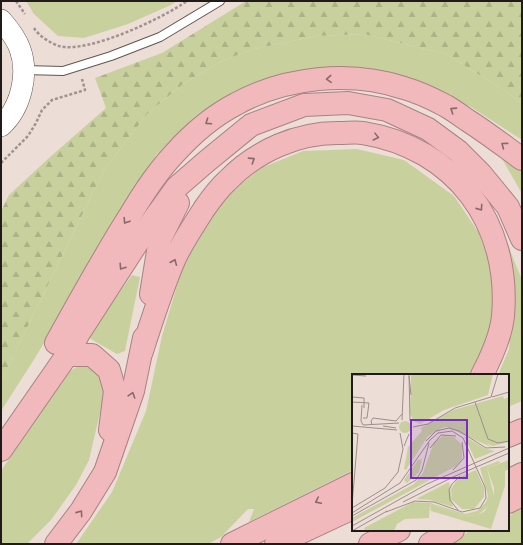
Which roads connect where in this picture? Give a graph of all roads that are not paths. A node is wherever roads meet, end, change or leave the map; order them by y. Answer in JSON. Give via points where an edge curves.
{"nodes":[{"id":1,"x":220,"y":1,"type":"edge"},
{"id":2,"x":1,"y":20,"type":"edge"},
{"id":3,"x":24,"y":70,"type":"junction"},
{"id":4,"x":1,"y":126,"type":"edge"},
{"id":5,"x":522,"y":159,"type":"edge"},
{"id":6,"x":207,"y":161,"type":"junction"},
{"id":7,"x":522,"y":239,"type":"edge"},
{"id":8,"x":142,"y":351,"type":"junction"},
{"id":9,"x":67,"y":355,"type":"junction"},
{"id":10,"x":482,"y":374,"type":"edge"},
{"id":11,"x":522,"y":430,"type":"edge"},
{"id":12,"x":509,"y":436,"type":"edge"},
{"id":13,"x":1,"y":442,"type":"edge"},
{"id":14,"x":1,"y":450,"type":"edge"},
{"id":15,"x":105,"y":472,"type":"junction"},
{"id":16,"x":522,"y":474,"type":"edge"},
{"id":17,"x":509,"y":480,"type":"edge"},
{"id":18,"x":352,"y":484,"type":"edge"},
{"id":19,"x":522,"y":495,"type":"edge"},
{"id":20,"x":509,"y":502,"type":"edge"},
{"id":21,"x":352,"y":508,"type":"edge"},
{"id":22,"x":396,"y":531,"type":"edge"},
{"id":23,"x":451,"y":531,"type":"edge"},
{"id":24,"x":56,"y":544,"type":"edge"},
{"id":25,"x":232,"y":544,"type":"edge"},
{"id":26,"x":276,"y":544,"type":"edge"},
{"id":27,"x":370,"y":544,"type":"edge"},
{"id":28,"x":430,"y":544,"type":"edge"}],
"edges":[{"from":1,"to":3,"type":"lane","via":[[160,37],[111,56],[63,71]]},
{"from":2,"to":3,"type":"street","via":[[10,30],[20,49]]},
{"from":3,"to":4,"type":"street","via":[[22,90],[15,109]]},
{"from":5,"to":13,"type":"highway","one_way":true,"via":[[447,106],[404,88],[379,81],[329,78],[298,82],[270,89],[236,104],[203,126],[174,154],[145,190],[112,243]]},
{"from":6,"to":7,"type":"highway","via":[[250,125],[304,105],[348,103],[387,110],[428,129],[458,152],[481,174],[508,207]]},
{"from":6,"to":8,"type":"highway","via":[[178,203],[160,239]]},
{"from":6,"to":9,"type":"highway","one_way":true,"via":[[177,187],[145,231]]},
{"from":8,"to":10,"type":"highway","one_way":true,"via":[[176,257],[191,228],[226,181],[250,161],[285,142],[326,133],[362,133],[402,143],[434,160],[464,187],[484,214],[497,245],[504,278],[503,317],[493,353]]},
{"from":15,"to":8,"type":"highway","one_way":true,"via":[[133,391]]},
{"from":9,"to":14,"type":"highway"},
{"from":9,"to":15,"type":"highway","via":[[92,355],[109,370],[115,391]]},
{"from":11,"to":12,"type":"highway"},
{"from":24,"to":15,"type":"highway","one_way":true,"via":[[81,511]]},
{"from":16,"to":17,"type":"highway"},
{"from":18,"to":25,"type":"highway","one_way":true},
{"from":19,"to":20,"type":"highway"},
{"from":21,"to":26,"type":"highway"},
{"from":22,"to":27,"type":"highway"},
{"from":23,"to":28,"type":"highway"}]}
